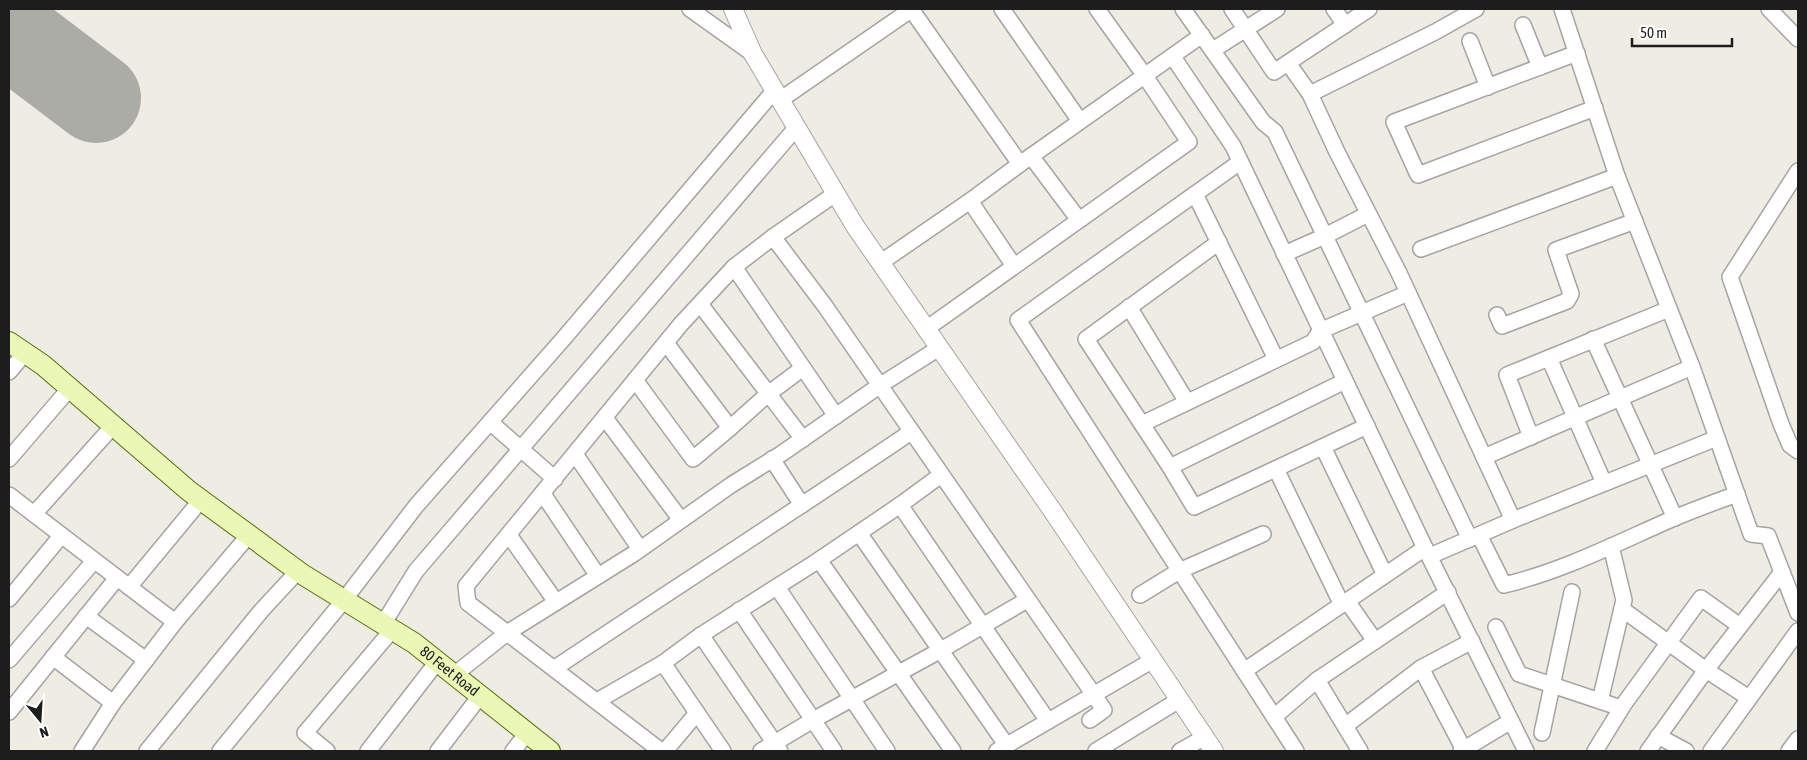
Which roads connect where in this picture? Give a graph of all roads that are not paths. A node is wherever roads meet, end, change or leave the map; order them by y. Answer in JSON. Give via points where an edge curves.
{"nodes":[{"id":1,"x":690,"y":9,"type":"edge"},
{"id":2,"x":733,"y":9,"type":"edge"},
{"id":3,"x":911,"y":9,"type":"edge"},
{"id":4,"x":1002,"y":9,"type":"edge"},
{"id":5,"x":1097,"y":9,"type":"edge"},
{"id":6,"x":1183,"y":9,"type":"edge"},
{"id":7,"x":1232,"y":9,"type":"edge"},
{"id":8,"x":1277,"y":9,"type":"edge"},
{"id":9,"x":1334,"y":9,"type":"edge"},
{"id":10,"x":1369,"y":9,"type":"edge"},
{"id":11,"x":1476,"y":9,"type":"edge"},
{"id":12,"x":1562,"y":9,"type":"edge"},
{"id":13,"x":1769,"y":9,"type":"edge"},
{"id":14,"x":1345,"y":25,"type":"junction"},
{"id":15,"x":1523,"y":25,"type":"dead end"},
{"id":16,"x":1246,"y":29,"type":"junction"},
{"id":17,"x":1202,"y":35,"type":"junction"},
{"id":18,"x":1798,"y":39,"type":"edge"},
{"id":19,"x":1470,"y":41,"type":"dead end"},
{"id":20,"x":1213,"y":50,"type":"junction"},
{"id":21,"x":1577,"y":53,"type":"junction"},
{"id":22,"x":753,"y":54,"type":"junction"},
{"id":23,"x":1172,"y":57,"type":"junction"},
{"id":24,"x":1288,"y":63,"type":"junction"},
{"id":25,"x":1540,"y":67,"type":"junction"},
{"id":26,"x":1145,"y":76,"type":"junction"},
{"id":27,"x":1488,"y":87,"type":"junction"},
{"id":28,"x":1310,"y":94,"type":"junction"},
{"id":29,"x":777,"y":95,"type":"junction"},
{"id":30,"x":1595,"y":108,"type":"junction"},
{"id":31,"x":1080,"y":121,"type":"junction"},
{"id":32,"x":796,"y":128,"type":"junction"},
{"id":33,"x":1025,"y":160,"type":"junction"},
{"id":34,"x":1240,"y":162,"type":"junction"},
{"id":35,"x":1798,"y":170,"type":"edge"},
{"id":36,"x":1617,"y":176,"type":"junction"},
{"id":37,"x":1794,"y":187,"type":"edge"},
{"id":38,"x":835,"y":194,"type":"junction"},
{"id":39,"x":1195,"y":194,"type":"junction"},
{"id":40,"x":970,"y":202,"type":"junction"},
{"id":41,"x":1368,"y":214,"type":"junction"},
{"id":42,"x":1079,"y":220,"type":"junction"},
{"id":43,"x":1635,"y":221,"type":"junction"},
{"id":44,"x":1325,"y":236,"type":"junction"},
{"id":45,"x":773,"y":237,"type":"junction"},
{"id":46,"x":1219,"y":242,"type":"junction"},
{"id":47,"x":1421,"y":249,"type":"dead end"},
{"id":48,"x":1284,"y":254,"type":"junction"},
{"id":49,"x":880,"y":263,"type":"junction"},
{"id":50,"x":1014,"y":266,"type":"junction"},
{"id":51,"x":734,"y":267,"type":"junction"},
{"id":52,"x":1408,"y":293,"type":"junction"},
{"id":53,"x":700,"y":304,"type":"junction"},
{"id":54,"x":1129,"y":307,"type":"junction"},
{"id":55,"x":1669,"y":309,"type":"junction"},
{"id":56,"x":1362,"y":313,"type":"junction"},
{"id":57,"x":1497,"y":315,"type":"dead end"},
{"id":58,"x":926,"y":329,"type":"junction"},
{"id":59,"x":1320,"y":331,"type":"junction"},
{"id":60,"x":1593,"y":339,"type":"junction"},
{"id":61,"x":666,"y":343,"type":"junction"},
{"id":62,"x":17,"y":347,"type":"edge"},
{"id":63,"x":940,"y":348,"type":"junction"},
{"id":64,"x":1548,"y":358,"type":"junction"},
{"id":65,"x":1276,"y":359,"type":"junction"},
{"id":66,"x":1692,"y":367,"type":"junction"},
{"id":67,"x":802,"y":368,"type":"junction"},
{"id":68,"x":9,"y":372,"type":"edge"},
{"id":69,"x":636,"y":380,"type":"junction"},
{"id":70,"x":1345,"y":381,"type":"junction"},
{"id":71,"x":880,"y":386,"type":"junction"},
{"id":72,"x":70,"y":388,"type":"junction"},
{"id":73,"x":768,"y":394,"type":"junction"},
{"id":74,"x":1620,"y":398,"type":"junction"},
{"id":75,"x":1187,"y":402,"type":"junction"},
{"id":76,"x":836,"y":416,"type":"junction"},
{"id":77,"x":605,"y":418,"type":"junction"},
{"id":78,"x":1575,"y":418,"type":"junction"},
{"id":79,"x":490,"y":422,"type":"junction"},
{"id":80,"x":1142,"y":424,"type":"junction"},
{"id":81,"x":113,"y":426,"type":"junction"},
{"id":82,"x":1367,"y":426,"type":"junction"},
{"id":83,"x":730,"y":428,"type":"junction"},
{"id":84,"x":911,"y":432,"type":"junction"},
{"id":85,"x":1531,"y":437,"type":"junction"},
{"id":86,"x":1717,"y":438,"type":"junction"},
{"id":87,"x":803,"y":439,"type":"junction"},
{"id":88,"x":1323,"y":447,"type":"junction"},
{"id":89,"x":522,"y":450,"type":"junction"},
{"id":90,"x":1798,"y":451,"type":"edge"},
{"id":91,"x":575,"y":454,"type":"junction"},
{"id":92,"x":1484,"y":457,"type":"junction"},
{"id":93,"x":9,"y":458,"type":"edge"},
{"id":94,"x":772,"y":459,"type":"junction"},
{"id":95,"x":1651,"y":465,"type":"junction"},
{"id":96,"x":1170,"y":466,"type":"junction"},
{"id":97,"x":1276,"y":469,"type":"junction"},
{"id":98,"x":941,"y":475,"type":"junction"},
{"id":99,"x":555,"y":479,"type":"junction"},
{"id":100,"x":1604,"y":483,"type":"junction"},
{"id":101,"x":543,"y":494,"type":"junction"},
{"id":102,"x":1737,"y":494,"type":"junction"},
{"id":103,"x":9,"y":495,"type":"edge"},
{"id":104,"x":201,"y":500,"type":"junction"},
{"id":105,"x":802,"y":505,"type":"junction"},
{"id":106,"x":900,"y":505,"type":"junction"},
{"id":107,"x":34,"y":514,"type":"junction"},
{"id":108,"x":1675,"y":518,"type":"junction"},
{"id":109,"x":681,"y":520,"type":"junction"},
{"id":110,"x":1513,"y":520,"type":"junction"},
{"id":111,"x":859,"y":533,"type":"junction"},
{"id":112,"x":1263,"y":534,"type":"dead end"},
{"id":113,"x":249,"y":535,"type":"junction"},
{"id":114,"x":510,"y":535,"type":"junction"},
{"id":115,"x":61,"y":536,"type":"junction"},
{"id":116,"x":1475,"y":537,"type":"junction"},
{"id":117,"x":1611,"y":546,"type":"junction"},
{"id":118,"x":640,"y":549,"type":"junction"},
{"id":119,"x":1428,"y":552,"type":"junction"},
{"id":120,"x":819,"y":560,"type":"junction"},
{"id":121,"x":94,"y":561,"type":"junction"},
{"id":122,"x":298,"y":571,"type":"junction"},
{"id":123,"x":1179,"y":571,"type":"junction"},
{"id":124,"x":1782,"y":572,"type":"junction"},
{"id":125,"x":1385,"y":575,"type":"junction"},
{"id":126,"x":598,"y":576,"type":"junction"},
{"id":127,"x":123,"y":583,"type":"junction"},
{"id":128,"x":777,"y":587,"type":"junction"},
{"id":129,"x":1448,"y":592,"type":"junction"},
{"id":130,"x":1572,"y":592,"type":"dead end"},
{"id":131,"x":1140,"y":594,"type":"dead end"},
{"id":132,"x":9,"y":599,"type":"edge"},
{"id":133,"x":344,"y":600,"type":"junction"},
{"id":134,"x":1027,"y":600,"type":"junction"},
{"id":135,"x":556,"y":602,"type":"junction"},
{"id":136,"x":1345,"y":603,"type":"junction"},
{"id":137,"x":1622,"y":609,"type":"junction"},
{"id":138,"x":739,"y":610,"type":"junction"},
{"id":139,"x":1798,"y":613,"type":"edge"},
{"id":140,"x":86,"y":616,"type":"junction"},
{"id":141,"x":175,"y":622,"type":"junction"},
{"id":142,"x":983,"y":625,"type":"junction"},
{"id":143,"x":1740,"y":626,"type":"junction"},
{"id":144,"x":388,"y":627,"type":"junction"},
{"id":145,"x":1496,"y":627,"type":"dead end"},
{"id":146,"x":1798,"y":631,"type":"edge"},
{"id":147,"x":507,"y":633,"type":"junction"},
{"id":148,"x":700,"y":635,"type":"junction"},
{"id":149,"x":1375,"y":641,"type":"junction"},
{"id":150,"x":1472,"y":641,"type":"junction"},
{"id":151,"x":1669,"y":643,"type":"junction"},
{"id":152,"x":941,"y":650,"type":"junction"},
{"id":153,"x":53,"y":657,"type":"junction"},
{"id":154,"x":9,"y":660,"type":"edge"},
{"id":155,"x":146,"y":660,"type":"junction"},
{"id":156,"x":1153,"y":660,"type":"junction"},
{"id":157,"x":437,"y":662,"type":"junction"},
{"id":158,"x":663,"y":663,"type":"junction"},
{"id":159,"x":555,"y":668,"type":"junction"},
{"id":160,"x":1421,"y":668,"type":"junction"},
{"id":161,"x":1706,"y":670,"type":"junction"},
{"id":162,"x":1244,"y":671,"type":"junction"},
{"id":163,"x":898,"y":673,"type":"junction"},
{"id":164,"x":454,"y":675,"type":"junction"},
{"id":165,"x":1317,"y":680,"type":"junction"},
{"id":166,"x":1553,"y":685,"type":"junction"},
{"id":167,"x":1094,"y":694,"type":"junction"},
{"id":168,"x":480,"y":696,"type":"junction"},
{"id":169,"x":851,"y":698,"type":"junction"},
{"id":170,"x":1749,"y":698,"type":"junction"},
{"id":171,"x":1179,"y":700,"type":"junction"},
{"id":172,"x":597,"y":701,"type":"junction"},
{"id":173,"x":1600,"y":701,"type":"junction"},
{"id":174,"x":113,"y":703,"type":"junction"},
{"id":175,"x":1622,"y":708,"type":"junction"},
{"id":176,"x":9,"y":712,"type":"edge"},
{"id":177,"x":697,"y":713,"type":"junction"},
{"id":178,"x":1274,"y":717,"type":"junction"},
{"id":179,"x":813,"y":720,"type":"junction"},
{"id":180,"x":1090,"y":720,"type":"dead end"},
{"id":181,"x":1511,"y":721,"type":"junction"},
{"id":182,"x":1048,"y":722,"type":"junction"},
{"id":183,"x":1345,"y":726,"type":"junction"},
{"id":184,"x":527,"y":733,"type":"junction"},
{"id":185,"x":1542,"y":733,"type":"dead end"},
{"id":186,"x":1658,"y":736,"type":"junction"},
{"id":187,"x":1798,"y":740,"type":"edge"},
{"id":188,"x":1209,"y":744,"type":"edge"},
{"id":189,"x":778,"y":747,"type":"edge"},
{"id":190,"x":1002,"y":748,"type":"edge"},
{"id":191,"x":321,"y":749,"type":"edge"},
{"id":192,"x":1462,"y":750,"type":"edge"},
{"id":193,"x":82,"y":751,"type":"edge"},
{"id":194,"x":147,"y":751,"type":"edge"},
{"id":195,"x":220,"y":751,"type":"edge"},
{"id":196,"x":368,"y":751,"type":"edge"},
{"id":197,"x":438,"y":751,"type":"edge"},
{"id":198,"x":513,"y":751,"type":"edge"},
{"id":199,"x":550,"y":751,"type":"edge"},
{"id":200,"x":663,"y":751,"type":"edge"},
{"id":201,"x":723,"y":751,"type":"edge"},
{"id":202,"x":761,"y":751,"type":"edge"},
{"id":203,"x":834,"y":751,"type":"edge"},
{"id":204,"x":887,"y":751,"type":"edge"},
{"id":205,"x":953,"y":751,"type":"edge"},
{"id":206,"x":1096,"y":751,"type":"edge"},
{"id":207,"x":1180,"y":751,"type":"edge"},
{"id":208,"x":1296,"y":751,"type":"edge"},
{"id":209,"x":1360,"y":751,"type":"edge"},
{"id":210,"x":1526,"y":751,"type":"edge"},
{"id":211,"x":1595,"y":751,"type":"edge"},
{"id":212,"x":1648,"y":751,"type":"edge"},
{"id":213,"x":1686,"y":751,"type":"edge"},
{"id":214,"x":1711,"y":751,"type":"edge"},
{"id":215,"x":1789,"y":751,"type":"edge"}],
"edges":[{"from":1,"to":22,"type":"street"},
{"from":2,"to":22,"type":"street"},
{"from":3,"to":29,"type":"street"},
{"from":3,"to":33,"type":"street"},
{"from":4,"to":31,"type":"street"},
{"from":5,"to":26,"type":"street"},
{"from":6,"to":17,"type":"street"},
{"from":7,"to":16,"type":"street"},
{"from":8,"to":16,"type":"street"},
{"from":9,"to":14,"type":"street"},
{"from":10,"to":14,"type":"street"},
{"from":11,"to":28,"type":"street"},
{"from":12,"to":21,"type":"street"},
{"from":13,"to":18,"type":"street"},
{"from":14,"to":24,"type":"street"},
{"from":15,"to":25,"type":"street"},
{"from":16,"to":20,"type":"street"},
{"from":16,"to":24,"type":"street","via":[[1274,72]]},
{"from":17,"to":20,"type":"street"},
{"from":17,"to":23,"type":"street"},
{"from":19,"to":27,"type":"street"},
{"from":20,"to":44,"type":"street","via":[[1263,122],[1276,132]]},
{"from":21,"to":25,"type":"street"},
{"from":21,"to":30,"type":"street"},
{"from":22,"to":29,"type":"street"},
{"from":23,"to":26,"type":"street"},
{"from":23,"to":34,"type":"street","via":[[1233,146]]},
{"from":24,"to":28,"type":"street"},
{"from":25,"to":27,"type":"street"},
{"from":26,"to":31,"type":"street"},
{"from":26,"to":42,"type":"street","via":[[1189,142]]},
{"from":27,"to":30,"type":"street","via":[[1394,122],[1418,175]]},
{"from":28,"to":41,"type":"street"},
{"from":29,"to":32,"type":"street"},
{"from":29,"to":79,"type":"street"},
{"from":30,"to":36,"type":"street"},
{"from":31,"to":33,"type":"street"},
{"from":32,"to":38,"type":"street"},
{"from":32,"to":89,"type":"street"},
{"from":33,"to":40,"type":"street"},
{"from":33,"to":42,"type":"street"},
{"from":34,"to":39,"type":"street"},
{"from":34,"to":48,"type":"street"},
{"from":35,"to":37,"type":"street"},
{"from":36,"to":43,"type":"street"},
{"from":36,"to":47,"type":"street"},
{"from":37,"to":90,"type":"street","via":[[1730,277],[1790,445]]},
{"from":38,"to":45,"type":"street"},
{"from":38,"to":49,"type":"street"},
{"from":39,"to":46,"type":"street"},
{"from":39,"to":123,"type":"street","via":[[1018,320]]},
{"from":40,"to":49,"type":"street"},
{"from":40,"to":50,"type":"street"},
{"from":41,"to":44,"type":"street"},
{"from":41,"to":52,"type":"street"},
{"from":42,"to":50,"type":"street"},
{"from":43,"to":55,"type":"street"},
{"from":43,"to":57,"type":"street","via":[[1556,250],[1571,294],[1567,301],[1502,326]]},
{"from":44,"to":48,"type":"street"},
{"from":44,"to":56,"type":"street"},
{"from":45,"to":51,"type":"street"},
{"from":45,"to":71,"type":"street"},
{"from":46,"to":54,"type":"street"},
{"from":46,"to":65,"type":"street"},
{"from":48,"to":59,"type":"street"},
{"from":49,"to":58,"type":"street"},
{"from":50,"to":58,"type":"street"},
{"from":51,"to":53,"type":"street"},
{"from":51,"to":67,"type":"street"},
{"from":52,"to":56,"type":"street"},
{"from":52,"to":92,"type":"street"},
{"from":53,"to":61,"type":"street"},
{"from":53,"to":73,"type":"street"},
{"from":54,"to":75,"type":"street"},
{"from":54,"to":80,"type":"street","via":[[1086,339]]},
{"from":55,"to":60,"type":"street"},
{"from":55,"to":66,"type":"street"},
{"from":56,"to":59,"type":"street"},
{"from":56,"to":116,"type":"street"},
{"from":58,"to":63,"type":"street"},
{"from":59,"to":65,"type":"street","via":[[1313,342]]},
{"from":59,"to":70,"type":"street"},
{"from":60,"to":64,"type":"street"},
{"from":60,"to":74,"type":"street"},
{"from":61,"to":69,"type":"street"},
{"from":61,"to":83,"type":"street"},
{"from":62,"to":68,"type":"street"},
{"from":62,"to":72,"type":"main road","name":"80 Feet Road"},
{"from":63,"to":71,"type":"street"},
{"from":63,"to":156,"type":"street"},
{"from":64,"to":78,"type":"street"},
{"from":64,"to":85,"type":"street","via":[[1507,375]]},
{"from":65,"to":75,"type":"street"},
{"from":66,"to":74,"type":"street"},
{"from":66,"to":86,"type":"street"},
{"from":67,"to":73,"type":"street"},
{"from":67,"to":76,"type":"street"},
{"from":69,"to":77,"type":"street"},
{"from":69,"to":83,"type":"street","via":[[693,459]]},
{"from":70,"to":82,"type":"street"},
{"from":70,"to":96,"type":"street"},
{"from":71,"to":76,"type":"street"},
{"from":71,"to":84,"type":"street"},
{"from":72,"to":81,"type":"main road","name":"80 Feet Road"},
{"from":72,"to":93,"type":"street"},
{"from":73,"to":83,"type":"street"},
{"from":73,"to":87,"type":"street"},
{"from":74,"to":78,"type":"street"},
{"from":74,"to":95,"type":"street"},
{"from":75,"to":80,"type":"street"},
{"from":76,"to":87,"type":"street"},
{"from":77,"to":91,"type":"street"},
{"from":77,"to":109,"type":"street"},
{"from":78,"to":85,"type":"street"},
{"from":78,"to":100,"type":"street"},
{"from":79,"to":89,"type":"street"},
{"from":79,"to":133,"type":"street","via":[[416,506]]},
{"from":80,"to":96,"type":"street"},
{"from":81,"to":104,"type":"main road","name":"80 Feet Road"},
{"from":81,"to":107,"type":"street"},
{"from":82,"to":88,"type":"street"},
{"from":82,"to":119,"type":"street"},
{"from":84,"to":98,"type":"street"},
{"from":84,"to":105,"type":"street"},
{"from":85,"to":92,"type":"street"},
{"from":86,"to":95,"type":"street"},
{"from":86,"to":102,"type":"street"},
{"from":87,"to":94,"type":"street"},
{"from":88,"to":97,"type":"street"},
{"from":88,"to":125,"type":"street"},
{"from":89,"to":99,"type":"street"},
{"from":89,"to":144,"type":"street","via":[[416,571]]},
{"from":91,"to":99,"type":"street"},
{"from":91,"to":118,"type":"street"},
{"from":92,"to":110,"type":"street"},
{"from":94,"to":105,"type":"street"},
{"from":94,"to":109,"type":"street","via":[[730,484]]},
{"from":95,"to":100,"type":"street"},
{"from":95,"to":108,"type":"street"},
{"from":96,"to":97,"type":"street","via":[[1194,507]]},
{"from":97,"to":136,"type":"street"},
{"from":98,"to":106,"type":"street"},
{"from":98,"to":134,"type":"street"},
{"from":99,"to":101,"type":"street"},
{"from":100,"to":110,"type":"street"},
{"from":101,"to":114,"type":"street"},
{"from":101,"to":126,"type":"street"},
{"from":102,"to":108,"type":"street"},
{"from":102,"to":124,"type":"street","via":[[1751,534],[1768,536]]},
{"from":103,"to":107,"type":"street"},
{"from":104,"to":113,"type":"main road","name":"80 Feet Road"},
{"from":104,"to":127,"type":"street"},
{"from":105,"to":159,"type":"street"},
{"from":106,"to":111,"type":"street"},
{"from":106,"to":142,"type":"street"},
{"from":107,"to":115,"type":"street"},
{"from":108,"to":117,"type":"street"},
{"from":109,"to":118,"type":"street"},
{"from":110,"to":116,"type":"street"},
{"from":111,"to":120,"type":"street"},
{"from":111,"to":152,"type":"street"},
{"from":112,"to":123,"type":"street"},
{"from":113,"to":122,"type":"main road","name":"80 Feet Road"},
{"from":113,"to":141,"type":"street"},
{"from":114,"to":135,"type":"street"},
{"from":114,"to":147,"type":"street","via":[[466,586],[468,603]]},
{"from":115,"to":121,"type":"street"},
{"from":115,"to":132,"type":"street"},
{"from":116,"to":117,"type":"street","via":[[1504,585],[1539,575]]},
{"from":116,"to":119,"type":"street"},
{"from":117,"to":137,"type":"street","via":[[1624,600]]},
{"from":118,"to":126,"type":"street"},
{"from":119,"to":125,"type":"street"},
{"from":119,"to":129,"type":"street"},
{"from":120,"to":128,"type":"street"},
{"from":120,"to":163,"type":"street"},
{"from":121,"to":127,"type":"street"},
{"from":121,"to":154,"type":"street"},
{"from":122,"to":133,"type":"main road","name":"80 Feet Road"},
{"from":122,"to":194,"type":"street","via":[[254,618]]},
{"from":123,"to":131,"type":"street"},
{"from":123,"to":162,"type":"street"},
{"from":124,"to":139,"type":"street"},
{"from":124,"to":143,"type":"street"},
{"from":125,"to":136,"type":"street"},
{"from":126,"to":135,"type":"street"},
{"from":127,"to":140,"type":"street"},
{"from":127,"to":141,"type":"street"},
{"from":128,"to":138,"type":"street"},
{"from":128,"to":169,"type":"street"},
{"from":129,"to":149,"type":"street"},
{"from":129,"to":150,"type":"street"},
{"from":130,"to":166,"type":"street"},
{"from":133,"to":144,"type":"main road","name":"80 Feet Road"},
{"from":133,"to":195,"type":"street"},
{"from":134,"to":142,"type":"street"},
{"from":134,"to":167,"type":"street"},
{"from":135,"to":147,"type":"street"},
{"from":136,"to":149,"type":"street"},
{"from":136,"to":162,"type":"street"},
{"from":137,"to":151,"type":"street"},
{"from":137,"to":173,"type":"street"},
{"from":138,"to":148,"type":"street"},
{"from":138,"to":179,"type":"street"},
{"from":140,"to":153,"type":"street"},
{"from":140,"to":155,"type":"street"},
{"from":141,"to":155,"type":"street"},
{"from":142,"to":152,"type":"street"},
{"from":142,"to":182,"type":"street"},
{"from":143,"to":151,"type":"street","via":[[1701,598]]},
{"from":143,"to":161,"type":"street"},
{"from":144,"to":157,"type":"main road","name":"80 Feet Road"},
{"from":144,"to":191,"type":"street","via":[[304,733]]},
{"from":145,"to":166,"type":"street","via":[[1519,674]]},
{"from":146,"to":170,"type":"street"},
{"from":147,"to":159,"type":"street"},
{"from":147,"to":164,"type":"street"},
{"from":148,"to":158,"type":"street"},
{"from":148,"to":189,"type":"street"},
{"from":149,"to":165,"type":"street"},
{"from":150,"to":160,"type":"street"},
{"from":150,"to":181,"type":"street"},
{"from":151,"to":161,"type":"street"},
{"from":151,"to":175,"type":"street"},
{"from":152,"to":163,"type":"street"},
{"from":152,"to":190,"type":"street"},
{"from":153,"to":174,"type":"street"},
{"from":153,"to":176,"type":"street"},
{"from":155,"to":174,"type":"street"},
{"from":156,"to":167,"type":"street"},
{"from":156,"to":171,"type":"street"},
{"from":157,"to":164,"type":"main road","name":"80 Feet Road"},
{"from":157,"to":196,"type":"street"},
{"from":158,"to":172,"type":"street"},
{"from":158,"to":177,"type":"street"},
{"from":159,"to":172,"type":"street"},
{"from":160,"to":183,"type":"street"},
{"from":160,"to":192,"type":"street"},
{"from":161,"to":170,"type":"street"},
{"from":161,"to":186,"type":"street"},
{"from":162,"to":178,"type":"street"},
{"from":163,"to":169,"type":"street"},
{"from":163,"to":205,"type":"street"},
{"from":164,"to":168,"type":"main road","name":"80 Feet Road"},
{"from":165,"to":178,"type":"street"},
{"from":165,"to":183,"type":"street"},
{"from":166,"to":173,"type":"street"},
{"from":166,"to":185,"type":"street"},
{"from":167,"to":180,"type":"street","via":[[1104,710]]},
{"from":167,"to":182,"type":"street"},
{"from":168,"to":184,"type":"main road","name":"80 Feet Road"},
{"from":168,"to":197,"type":"street"},
{"from":169,"to":179,"type":"street"},
{"from":169,"to":204,"type":"street"},
{"from":170,"to":214,"type":"street"},
{"from":171,"to":188,"type":"street"},
{"from":171,"to":206,"type":"street"},
{"from":172,"to":200,"type":"street"},
{"from":173,"to":175,"type":"street"},
{"from":174,"to":193,"type":"street"},
{"from":175,"to":211,"type":"street"},
{"from":177,"to":200,"type":"street"},
{"from":177,"to":201,"type":"street"},
{"from":178,"to":208,"type":"street"},
{"from":179,"to":189,"type":"street"},
{"from":179,"to":203,"type":"street"},
{"from":181,"to":192,"type":"street"},
{"from":181,"to":210,"type":"street"},
{"from":182,"to":190,"type":"street"},
{"from":183,"to":209,"type":"street"},
{"from":184,"to":198,"type":"street"},
{"from":184,"to":199,"type":"main road","name":"80 Feet Road"},
{"from":186,"to":212,"type":"street"},
{"from":186,"to":213,"type":"street"},
{"from":187,"to":215,"type":"street"},
{"from":188,"to":207,"type":"street"},
{"from":189,"to":202,"type":"street"}]}
